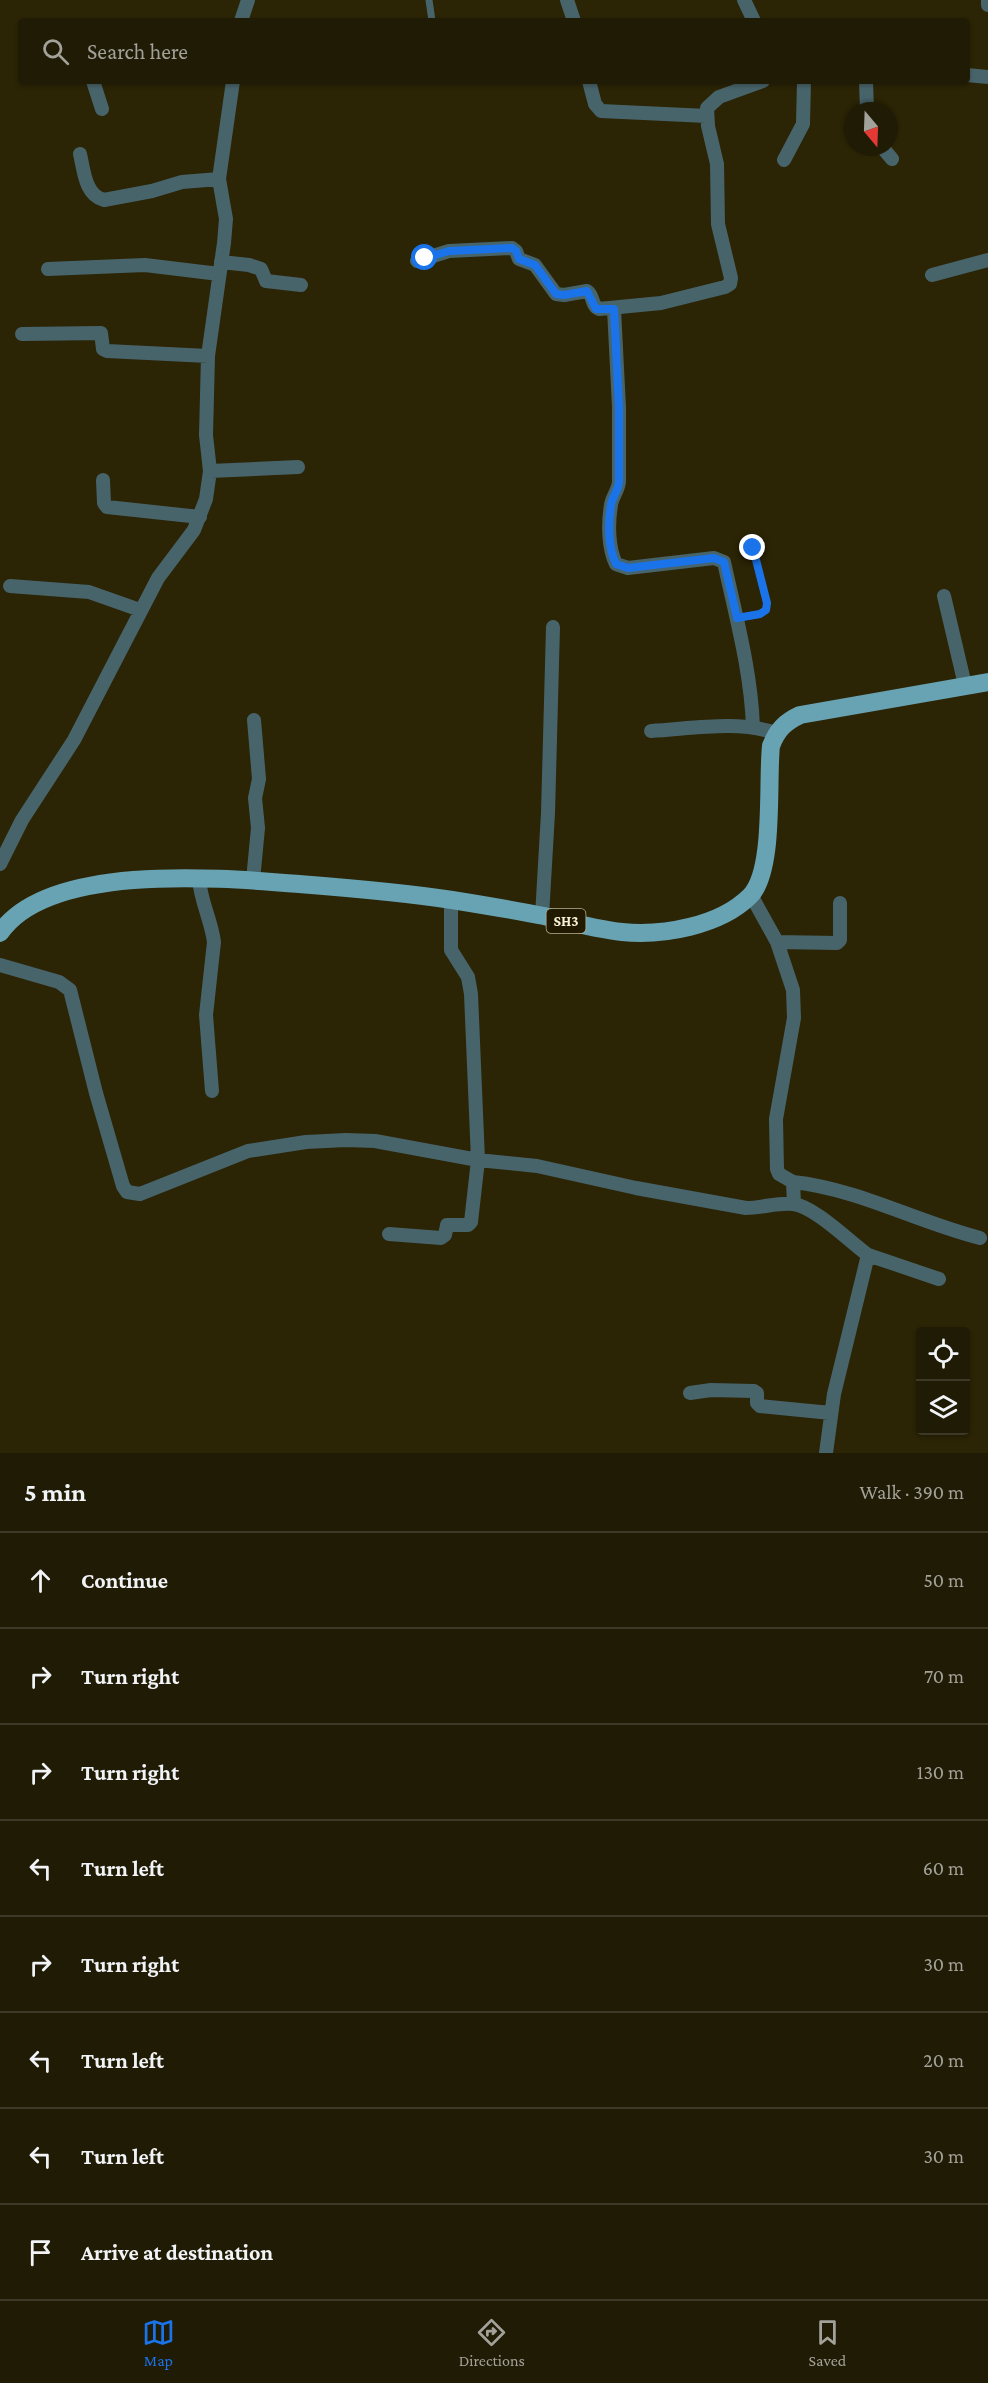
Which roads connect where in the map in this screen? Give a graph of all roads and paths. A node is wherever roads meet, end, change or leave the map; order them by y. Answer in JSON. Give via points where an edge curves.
{"nodes":[{"id":1,"x":429,"y":0,"type":"edge"},
{"id":2,"x":567,"y":0,"type":"edge"},
{"id":3,"x":744,"y":0,"type":"edge"},
{"id":4,"x":988,"y":0,"type":"edge"},
{"id":5,"x":988,"y":5,"type":"edge"},
{"id":6,"x":432,"y":18,"type":"edge"},
{"id":7,"x":573,"y":18,"type":"edge"},
{"id":8,"x":753,"y":18,"type":"edge"},
{"id":9,"x":970,"y":75,"type":"edge"},
{"id":10,"x":988,"y":77,"type":"edge"},
{"id":11,"x":94,"y":84,"type":"edge"},
{"id":12,"x":233,"y":84,"type":"edge"},
{"id":13,"x":590,"y":84,"type":"edge"},
{"id":14,"x":754,"y":84,"type":"edge"},
{"id":15,"x":804,"y":84,"type":"edge"},
{"id":16,"x":866,"y":84,"type":"edge"},
{"id":17,"x":867,"y":102,"type":"edge"},
{"id":18,"x":102,"y":109,"type":"dead end"},
{"id":19,"x":707,"y":116,"type":"junction"},
{"id":20,"x":80,"y":154,"type":"dead end"},
{"id":21,"x":890,"y":156,"type":"edge"},
{"id":22,"x":892,"y":159,"type":"dead end"},
{"id":23,"x":784,"y":160,"type":"dead end"},
{"id":24,"x":219,"y":179,"type":"junction"},
{"id":25,"x":988,"y":260,"type":"edge"},
{"id":26,"x":417,"y":261,"type":"dead end"},
{"id":27,"x":220,"y":268,"type":"junction"},
{"id":28,"x":48,"y":269,"type":"dead end"},
{"id":29,"x":932,"y":275,"type":"dead end"},
{"id":30,"x":301,"y":285,"type":"dead end"},
{"id":31,"x":614,"y":309,"type":"junction"},
{"id":32,"x":22,"y":334,"type":"dead end"},
{"id":33,"x":208,"y":356,"type":"junction"},
{"id":34,"x":298,"y":468,"type":"dead end"},
{"id":35,"x":210,"y":471,"type":"junction"},
{"id":36,"x":103,"y":480,"type":"dead end"},
{"id":37,"x":200,"y":517,"type":"junction"},
{"id":38,"x":753,"y":548,"type":"dead end"},
{"id":39,"x":10,"y":586,"type":"dead end"},
{"id":40,"x":944,"y":596,"type":"dead end"},
{"id":41,"x":140,"y":610,"type":"junction"},
{"id":42,"x":737,"y":618,"type":"junction"},
{"id":43,"x":553,"y":627,"type":"dead end"},
{"id":44,"x":988,"y":682,"type":"edge"},
{"id":45,"x":965,"y":685,"type":"junction"},
{"id":46,"x":254,"y":720,"type":"dead end"},
{"id":47,"x":753,"y":727,"type":"junction"},
{"id":48,"x":651,"y":730,"type":"dead end"},
{"id":49,"x":776,"y":733,"type":"junction"},
{"id":50,"x":0,"y":864,"type":"edge"},
{"id":51,"x":200,"y":879,"type":"junction"},
{"id":52,"x":253,"y":880,"type":"junction"},
{"id":53,"x":751,"y":895,"type":"junction"},
{"id":54,"x":451,"y":900,"type":"junction"},
{"id":55,"x":840,"y":903,"type":"dead end"},
{"id":56,"x":542,"y":916,"type":"junction"},
{"id":57,"x":1,"y":927,"type":"edge"},
{"id":58,"x":777,"y":942,"type":"junction"},
{"id":59,"x":0,"y":965,"type":"edge"},
{"id":60,"x":212,"y":1091,"type":"dead end"},
{"id":61,"x":478,"y":1160,"type":"junction"},
{"id":62,"x":793,"y":1182,"type":"junction"},
{"id":63,"x":794,"y":1204,"type":"junction"},
{"id":64,"x":389,"y":1234,"type":"dead end"},
{"id":65,"x":980,"y":1238,"type":"dead end"},
{"id":66,"x":868,"y":1255,"type":"junction"},
{"id":67,"x":939,"y":1279,"type":"dead end"},
{"id":68,"x":690,"y":1393,"type":"dead end"},
{"id":69,"x":831,"y":1413,"type":"junction"},
{"id":70,"x":826,"y":1453,"type":"edge"}],
"edges":[{"from":1,"to":6,"type":"lane"},
{"from":2,"to":7,"type":"street"},
{"from":3,"to":8,"type":"street"},
{"from":4,"to":5,"type":"street"},
{"from":9,"to":10,"type":"street"},
{"from":11,"to":18,"type":"street"},
{"from":12,"to":24,"type":"street"},
{"from":13,"to":19,"type":"street","via":[[601,111]]},
{"from":14,"to":19,"type":"street","via":[[718,97],[707,108]]},
{"from":15,"to":23,"type":"street","via":[[803,124]]},
{"from":16,"to":17,"type":"street"},
{"from":19,"to":31,"type":"street","via":[[717,164],[718,224],[730,284],[661,303]]},
{"from":20,"to":24,"type":"street","via":[[89,190],[104,200],[182,182]]},
{"from":21,"to":22,"type":"street"},
{"from":24,"to":27,"type":"street","via":[[226,219]]},
{"from":25,"to":29,"type":"street"},
{"from":26,"to":31,"type":"street","via":[[449,251],[512,248],[519,259],[542,271],[556,294],[587,291],[596,309]]},
{"from":27,"to":28,"type":"street"},
{"from":27,"to":30,"type":"street","via":[[255,267],[261,269],[266,281]]},
{"from":27,"to":33,"type":"street"},
{"from":31,"to":42,"type":"street","via":[[619,482],[611,503],[610,550],[619,567],[628,568],[714,558],[724,562]]},
{"from":32,"to":33,"type":"street","via":[[101,333],[103,349],[107,351]]},
{"from":33,"to":35,"type":"street","via":[[206,435]]},
{"from":34,"to":35,"type":"street"},
{"from":35,"to":37,"type":"street"},
{"from":36,"to":37,"type":"street","via":[[107,507]]},
{"from":37,"to":41,"type":"street"},
{"from":38,"to":42,"type":"lane","via":[[766,610]]},
{"from":39,"to":41,"type":"street","via":[[89,592]]},
{"from":40,"to":45,"type":"street"},
{"from":41,"to":50,"type":"street","via":[[74,740],[22,820]]},
{"from":42,"to":47,"type":"street","via":[[752,696]]},
{"from":43,"to":56,"type":"street"},
{"from":44,"to":45,"type":"main road"},
{"from":45,"to":49,"type":"main road","via":[[800,715]]},
{"from":46,"to":52,"type":"street","via":[[259,779]]},
{"from":47,"to":48,"type":"street"},
{"from":47,"to":49,"type":"street"},
{"from":49,"to":53,"type":"main road","via":[[769,763],[764,861]]},
{"from":51,"to":52,"type":"main road","number":"SH3"},
{"from":51,"to":57,"type":"main road","number":"SH3","via":[[69,890],[44,898]]},
{"from":51,"to":60,"type":"street","via":[[214,942],[206,1015]]},
{"from":52,"to":54,"type":"main road","number":"SH3"},
{"from":53,"to":56,"type":"main road","number":"SH3","via":[[711,920],[665,931],[623,932]]},
{"from":53,"to":58,"type":"street"},
{"from":54,"to":56,"type":"main road","number":"SH3"},
{"from":54,"to":61,"type":"street","via":[[451,950],[470,984]]},
{"from":55,"to":58,"type":"street","via":[[837,943]]},
{"from":58,"to":62,"type":"street","via":[[794,1004],[776,1119],[777,1169]]},
{"from":59,"to":61,"type":"street","via":[[59,982],[70,990],[127,1192],[140,1194],[248,1151],[306,1142],[375,1141]]},
{"from":61,"to":63,"type":"street","via":[[537,1166],[746,1208]]},
{"from":61,"to":64,"type":"street","via":[[470,1224],[447,1225],[441,1238]]},
{"from":62,"to":63,"type":"street"},
{"from":62,"to":65,"type":"street","via":[[846,1193]]},
{"from":63,"to":66,"type":"street","via":[[832,1226]]},
{"from":66,"to":67,"type":"street"},
{"from":66,"to":69,"type":"street"},
{"from":68,"to":69,"type":"street","via":[[754,1391],[760,1406]]},
{"from":69,"to":70,"type":"street"}]}
